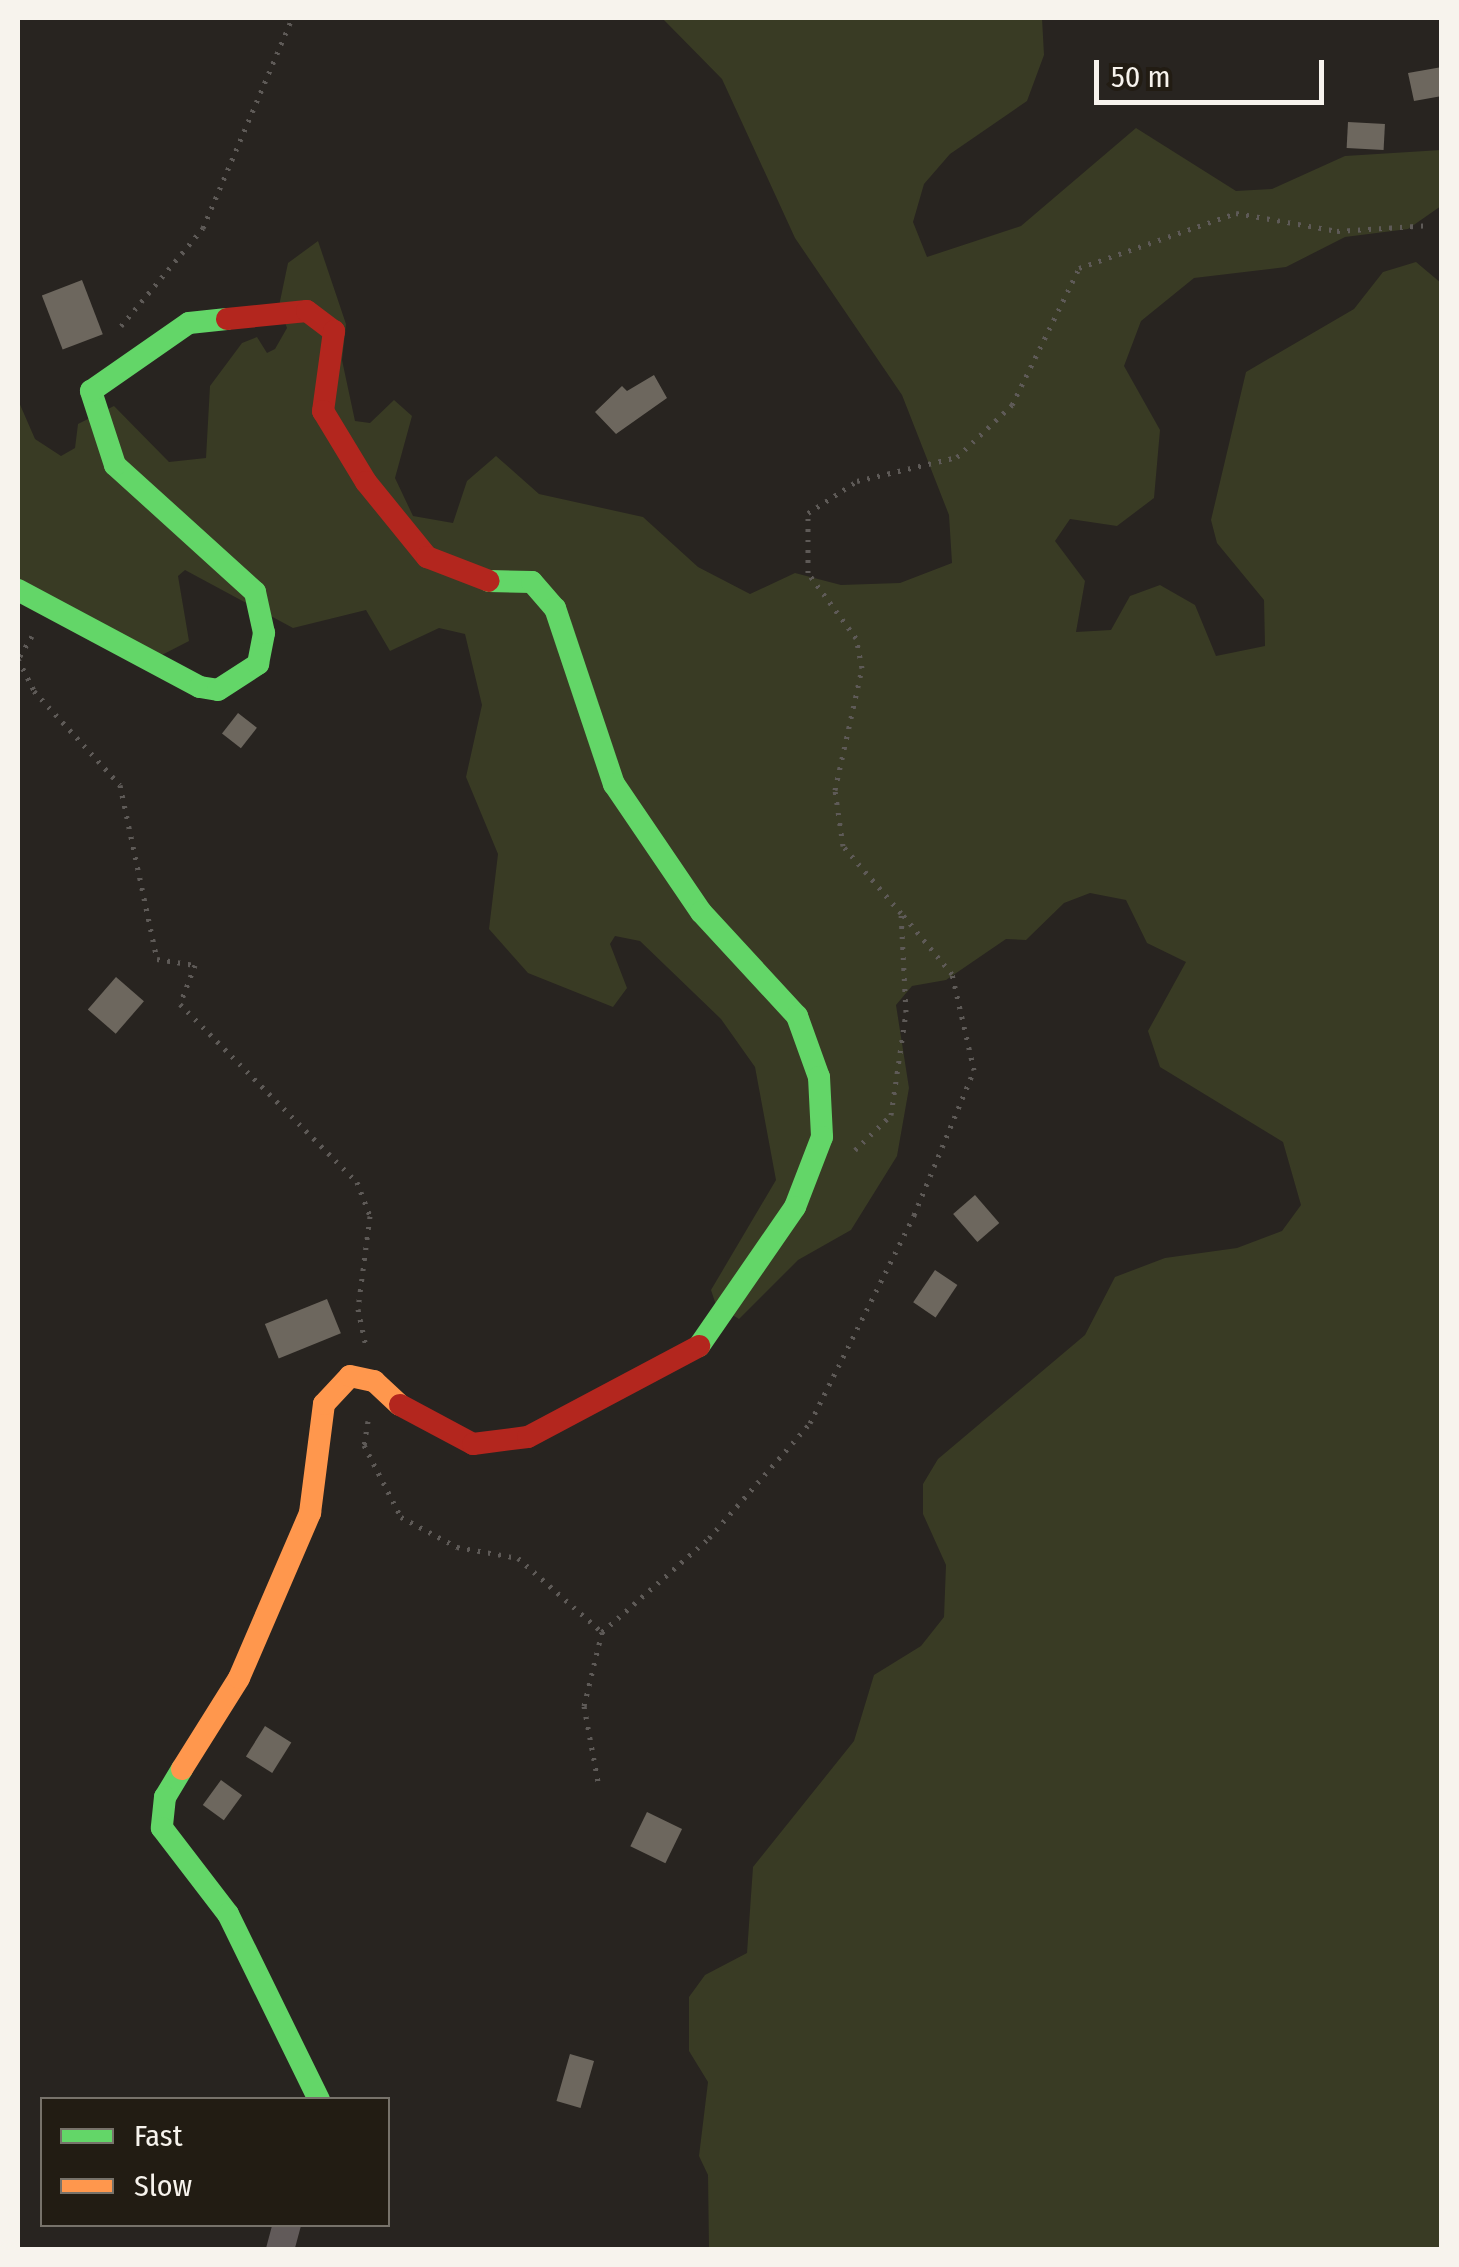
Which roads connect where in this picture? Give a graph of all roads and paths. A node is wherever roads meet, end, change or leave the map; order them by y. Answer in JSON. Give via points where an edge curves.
{"nodes":[{"id":1,"x":292,"y":18,"type":"edge"},
{"id":2,"x":1431,"y":225,"type":"dead end"},
{"id":3,"x":113,"y":337,"type":"dead end"},
{"id":4,"x":18,"y":590,"type":"edge"},
{"id":5,"x":74,"y":617,"type":"junction"},
{"id":6,"x":901,"y":913,"type":"junction"},
{"id":7,"x":850,"y":1154,"type":"dead end"},
{"id":8,"x":374,"y":1382,"type":"junction"},
{"id":9,"x":602,"y":1632,"type":"junction"},
{"id":10,"x":598,"y":1787,"type":"dead end"},
{"id":11,"x":317,"y":2097,"type":"edge"}],
"edges":[{"from":1,"to":3,"type":"path","via":[[203,228]]},
{"from":2,"to":6,"type":"path","via":[[1337,231],[1236,213],[1078,268],[1012,405],[957,456],[857,481],[808,513],[808,573],[856,638],[862,668],[835,790],[843,846]]},
{"from":4,"to":5,"type":"street"},
{"from":5,"to":8,"type":"path","via":[[52,620],[18,659],[34,691],[120,785],[157,958],[194,965],[180,1004],[357,1182],[370,1216],[358,1309]]},
{"from":5,"to":8,"type":"street","via":[[200,687],[218,690],[258,664],[264,633],[255,592],[115,465],[91,391],[189,323],[307,311],[334,331],[323,411],[366,482],[427,557],[472,580],[532,582],[554,608],[614,784],[701,912],[797,1016],[819,1077],[822,1137],[795,1207],[691,1358],[528,1437],[473,1444],[412,1415]]},
{"from":6,"to":7,"type":"path","via":[[906,1012],[892,1115]]},
{"from":6,"to":9,"type":"path","via":[[952,974],[974,1070],[914,1215],[810,1423],[709,1538]]},
{"from":8,"to":9,"type":"path","via":[[364,1445],[402,1517],[456,1546],[518,1558]]},
{"from":8,"to":11,"type":"street","via":[[350,1376],[324,1404],[310,1513],[238,1678],[165,1797],[162,1828],[228,1914]]},
{"from":9,"to":10,"type":"path","via":[[584,1706]]}]}
